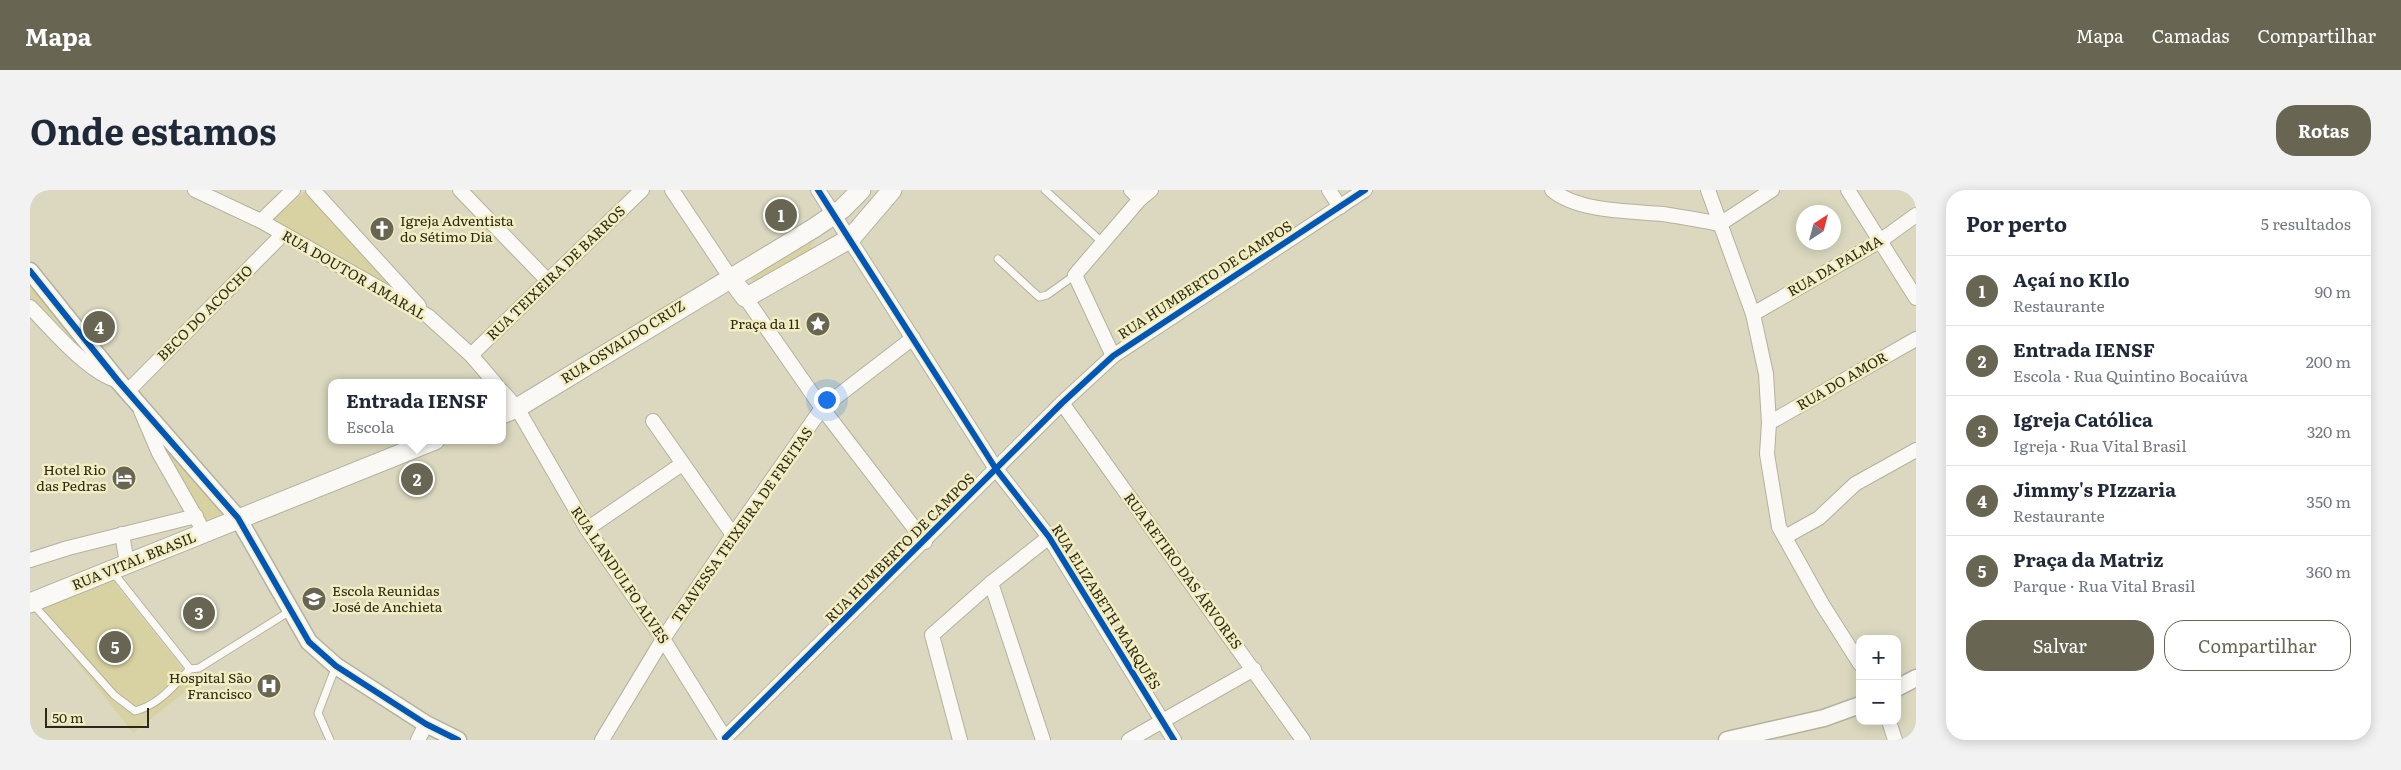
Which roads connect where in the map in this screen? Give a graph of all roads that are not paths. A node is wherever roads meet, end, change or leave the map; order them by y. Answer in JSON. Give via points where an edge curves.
{"nodes":[{"id":1,"x":195,"y":190,"type":"edge"},
{"id":2,"x":293,"y":190,"type":"edge"},
{"id":3,"x":313,"y":190,"type":"edge"},
{"id":4,"x":460,"y":190,"type":"edge"},
{"id":5,"x":642,"y":190,"type":"edge"},
{"id":6,"x":672,"y":190,"type":"edge"},
{"id":7,"x":818,"y":190,"type":"edge"},
{"id":8,"x":861,"y":190,"type":"edge"},
{"id":9,"x":892,"y":190,"type":"edge"},
{"id":10,"x":1045,"y":190,"type":"edge"},
{"id":11,"x":1329,"y":190,"type":"edge"},
{"id":12,"x":1365,"y":190,"type":"edge"},
{"id":13,"x":1552,"y":190,"type":"edge"},
{"id":14,"x":1708,"y":190,"type":"edge"},
{"id":15,"x":1772,"y":190,"type":"edge"},
{"id":16,"x":1848,"y":190,"type":"edge"},
{"id":17,"x":1141,"y":193,"type":"edge"},
{"id":18,"x":1340,"y":207,"type":"junction"},
{"id":19,"x":834,"y":214,"type":"junction"},
{"id":20,"x":1916,"y":215,"type":"edge"},
{"id":21,"x":260,"y":221,"type":"junction"},
{"id":22,"x":1720,"y":224,"type":"junction"},
{"id":23,"x":814,"y":228,"type":"junction"},
{"id":24,"x":283,"y":234,"type":"junction"},
{"id":25,"x":851,"y":238,"type":"junction"},
{"id":26,"x":1880,"y":241,"type":"junction"},
{"id":27,"x":1103,"y":243,"type":"junction"},
{"id":28,"x":826,"y":250,"type":"junction"},
{"id":29,"x":998,"y":259,"type":"dead end"},
{"id":30,"x":30,"y":271,"type":"edge"},
{"id":31,"x":734,"y":275,"type":"junction"},
{"id":32,"x":1075,"y":275,"type":"junction"},
{"id":33,"x":548,"y":281,"type":"junction"},
{"id":34,"x":749,"y":295,"type":"junction"},
{"id":35,"x":1916,"y":298,"type":"edge"},
{"id":36,"x":30,"y":307,"type":"edge"},
{"id":37,"x":1753,"y":314,"type":"junction"},
{"id":38,"x":428,"y":316,"type":"junction"},
{"id":39,"x":913,"y":338,"type":"junction"},
{"id":40,"x":1916,"y":339,"type":"edge"},
{"id":41,"x":471,"y":355,"type":"junction"},
{"id":42,"x":1112,"y":356,"type":"junction"},
{"id":43,"x":492,"y":379,"type":"edge"},
{"id":44,"x":128,"y":392,"type":"junction"},
{"id":45,"x":1062,"y":403,"type":"junction"},
{"id":46,"x":822,"y":408,"type":"junction"},
{"id":47,"x":510,"y":411,"type":"edge"},
{"id":48,"x":653,"y":421,"type":"dead end"},
{"id":49,"x":1769,"y":423,"type":"junction"},
{"id":50,"x":425,"y":444,"type":"edge"},
{"id":51,"x":1916,"y":450,"type":"edge"},
{"id":52,"x":682,"y":464,"type":"junction"},
{"id":53,"x":996,"y":469,"type":"junction"},
{"id":54,"x":196,"y":516,"type":"junction"},
{"id":55,"x":238,"y":518,"type":"junction"},
{"id":56,"x":587,"y":529,"type":"junction"},
{"id":57,"x":205,"y":533,"type":"junction"},
{"id":58,"x":122,"y":534,"type":"junction"},
{"id":59,"x":733,"y":535,"type":"junction"},
{"id":60,"x":1049,"y":537,"type":"junction"},
{"id":61,"x":1785,"y":537,"type":"junction"},
{"id":62,"x":925,"y":542,"type":"junction"},
{"id":63,"x":30,"y":560,"type":"edge"},
{"id":64,"x":119,"y":567,"type":"junction"},
{"id":65,"x":991,"y":583,"type":"junction"},
{"id":66,"x":30,"y":602,"type":"edge"},
{"id":67,"x":290,"y":611,"type":"junction"},
{"id":68,"x":664,"y":639,"type":"junction"},
{"id":69,"x":1856,"y":658,"type":"edge"},
{"id":70,"x":336,"y":666,"type":"junction"},
{"id":71,"x":190,"y":669,"type":"junction"},
{"id":72,"x":1254,"y":669,"type":"junction"},
{"id":73,"x":1916,"y":678,"type":"edge"},
{"id":74,"x":1901,"y":686,"type":"edge"},
{"id":75,"x":1856,"y":706,"type":"edge"},
{"id":76,"x":1163,"y":722,"type":"junction"},
{"id":77,"x":426,"y":724,"type":"junction"},
{"id":78,"x":1890,"y":725,"type":"edge"},
{"id":79,"x":726,"y":739,"type":"edge"},
{"id":80,"x":330,"y":740,"type":"edge"},
{"id":81,"x":418,"y":740,"type":"edge"},
{"id":82,"x":458,"y":740,"type":"edge"},
{"id":83,"x":602,"y":740,"type":"edge"},
{"id":84,"x":960,"y":740,"type":"edge"},
{"id":85,"x":1043,"y":740,"type":"edge"},
{"id":86,"x":1129,"y":740,"type":"edge"},
{"id":87,"x":1174,"y":740,"type":"edge"},
{"id":88,"x":1303,"y":740,"type":"edge"},
{"id":89,"x":1727,"y":740,"type":"edge"},
{"id":90,"x":1895,"y":740,"type":"edge"}],
"edges":[{"from":1,"to":21,"type":"street","name":"RUA DOUTOR AMARAL"},
{"from":2,"to":21,"type":"street"},
{"from":3,"to":38,"type":"street"},
{"from":4,"to":33,"type":"street"},
{"from":5,"to":33,"type":"street","name":"RUA TEIXEIRA DE BARROS"},
{"from":6,"to":31,"type":"street"},
{"from":7,"to":19,"type":"street","name":"RUA ELIZABETH MARQUÊS"},
{"from":8,"to":19,"type":"main road","name":"RUA OSVALDO CRUZ"},
{"from":9,"to":25,"type":"main road"},
{"from":10,"to":27,"type":"lane"},
{"from":11,"to":18,"type":"street"},
{"from":12,"to":18,"type":"street","name":"RUA HUMBERTO DE CAMPOS"},
{"from":13,"to":22,"type":"street","via":[[1582,206]]},
{"from":14,"to":22,"type":"street"},
{"from":15,"to":22,"type":"street"},
{"from":16,"to":26,"type":"street"},
{"from":17,"to":27,"type":"street"},
{"from":18,"to":42,"type":"street","name":"RUA HUMBERTO DE CAMPOS"},
{"from":19,"to":23,"type":"main road","name":"RUA OSVALDO CRUZ"},
{"from":19,"to":25,"type":"street","name":"RUA ELIZABETH MARQUÊS"},
{"from":20,"to":26,"type":"street","name":"RUA DA PALMA"},
{"from":21,"to":24,"type":"street","name":"RUA DOUTOR AMARAL"},
{"from":22,"to":37,"type":"street"},
{"from":23,"to":28,"type":"main road"},
{"from":23,"to":31,"type":"main road","name":"RUA OSVALDO CRUZ"},
{"from":24,"to":38,"type":"street","name":"RUA DOUTOR AMARAL"},
{"from":24,"to":44,"type":"street","name":"BECO DO ACOCHO"},
{"from":25,"to":28,"type":"main road"},
{"from":25,"to":39,"type":"street","name":"RUA ELIZABETH MARQUÊS"},
{"from":26,"to":35,"type":"street"},
{"from":26,"to":37,"type":"street","name":"RUA DA PALMA"},
{"from":27,"to":32,"type":"street"},
{"from":28,"to":34,"type":"main road"},
{"from":29,"to":32,"type":"lane","via":[[1040,297],[1047,296]]},
{"from":30,"to":44,"type":"street"},
{"from":31,"to":34,"type":"main road"},
{"from":31,"to":47,"type":"main road","name":"RUA OSVALDO CRUZ"},
{"from":32,"to":42,"type":"street"},
{"from":33,"to":41,"type":"street","name":"RUA TEIXEIRA DE BARROS"},
{"from":34,"to":46,"type":"street"},
{"from":36,"to":44,"type":"street","via":[[91,366]]},
{"from":37,"to":49,"type":"street","via":[[1766,374]]},
{"from":38,"to":41,"type":"street","name":"RUA DOUTOR AMARAL"},
{"from":39,"to":46,"type":"street","name":"TRAVESSA TEIXEIRA DE FREITAS"},
{"from":39,"to":53,"type":"street","name":"RUA ELIZABETH MARQUÊS"},
{"from":40,"to":49,"type":"street","name":"RUA DO AMOR"},
{"from":41,"to":43,"type":"street","name":"RUA DOUTOR AMARAL"},
{"from":42,"to":45,"type":"street","name":"RUA HUMBERTO DE CAMPOS"},
{"from":44,"to":54,"type":"street"},
{"from":44,"to":55,"type":"street"},
{"from":45,"to":53,"type":"street","name":"RUA HUMBERTO DE CAMPOS"},
{"from":45,"to":72,"type":"street","name":"RUA RETIRO DAS ÁRVORES"},
{"from":46,"to":59,"type":"street","name":"TRAVESSA TEIXEIRA DE FREITAS"},
{"from":46,"to":62,"type":"street"},
{"from":47,"to":56,"type":"street","name":"RUA LANDULFO ALVES"},
{"from":48,"to":52,"type":"street"},
{"from":49,"to":61,"type":"street","via":[[1767,454],[1779,527]]},
{"from":50,"to":55,"type":"main road","name":"RUA VITAL BRASIL"},
{"from":51,"to":61,"type":"street","via":[[1854,484],[1819,518]]},
{"from":52,"to":56,"type":"street"},
{"from":52,"to":59,"type":"street"},
{"from":53,"to":60,"type":"street","name":"RUA ELIZABETH MARQUÊS"},
{"from":53,"to":62,"type":"street","name":"RUA HUMBERTO DE CAMPOS"},
{"from":54,"to":57,"type":"street"},
{"from":54,"to":58,"type":"street"},
{"from":55,"to":57,"type":"main road","name":"RUA VITAL BRASIL"},
{"from":55,"to":67,"type":"street"},
{"from":56,"to":68,"type":"street","name":"RUA LANDULFO ALVES"},
{"from":57,"to":64,"type":"main road","name":"RUA VITAL BRASIL"},
{"from":58,"to":63,"type":"street"},
{"from":58,"to":64,"type":"street"},
{"from":59,"to":68,"type":"street","name":"TRAVESSA TEIXEIRA DE FREITAS"},
{"from":60,"to":65,"type":"street"},
{"from":60,"to":76,"type":"street","name":"RUA ELIZABETH MARQUÊS"},
{"from":61,"to":69,"type":"street"},
{"from":62,"to":79,"type":"street","name":"RUA HUMBERTO DE CAMPOS"},
{"from":64,"to":66,"type":"main road","name":"RUA VITAL BRASIL"},
{"from":64,"to":71,"type":"lane"},
{"from":65,"to":84,"type":"street","via":[[932,635]]},
{"from":65,"to":85,"type":"street"},
{"from":66,"to":71,"type":"lane","via":[[114,695],[135,711],[150,706]]},
{"from":67,"to":70,"type":"street","via":[[309,642]]},
{"from":67,"to":71,"type":"lane","via":[[199,668]]},
{"from":68,"to":79,"type":"street","name":"RUA LANDULFO ALVES"},
{"from":68,"to":83,"type":"street","name":"TRAVESSA TEIXEIRA DE FREITAS"},
{"from":70,"to":77,"type":"street"},
{"from":70,"to":80,"type":"lane","via":[[318,714]]},
{"from":72,"to":76,"type":"street"},
{"from":72,"to":88,"type":"street","name":"RUA RETIRO DAS ÁRVORES"},
{"from":73,"to":74,"type":"street"},
{"from":75,"to":89,"type":"street","via":[[1824,718]]},
{"from":76,"to":86,"type":"street"},
{"from":76,"to":87,"type":"street","name":"RUA ELIZABETH MARQUÊS"},
{"from":77,"to":81,"type":"street"},
{"from":77,"to":82,"type":"street"},
{"from":78,"to":90,"type":"street"}]}
